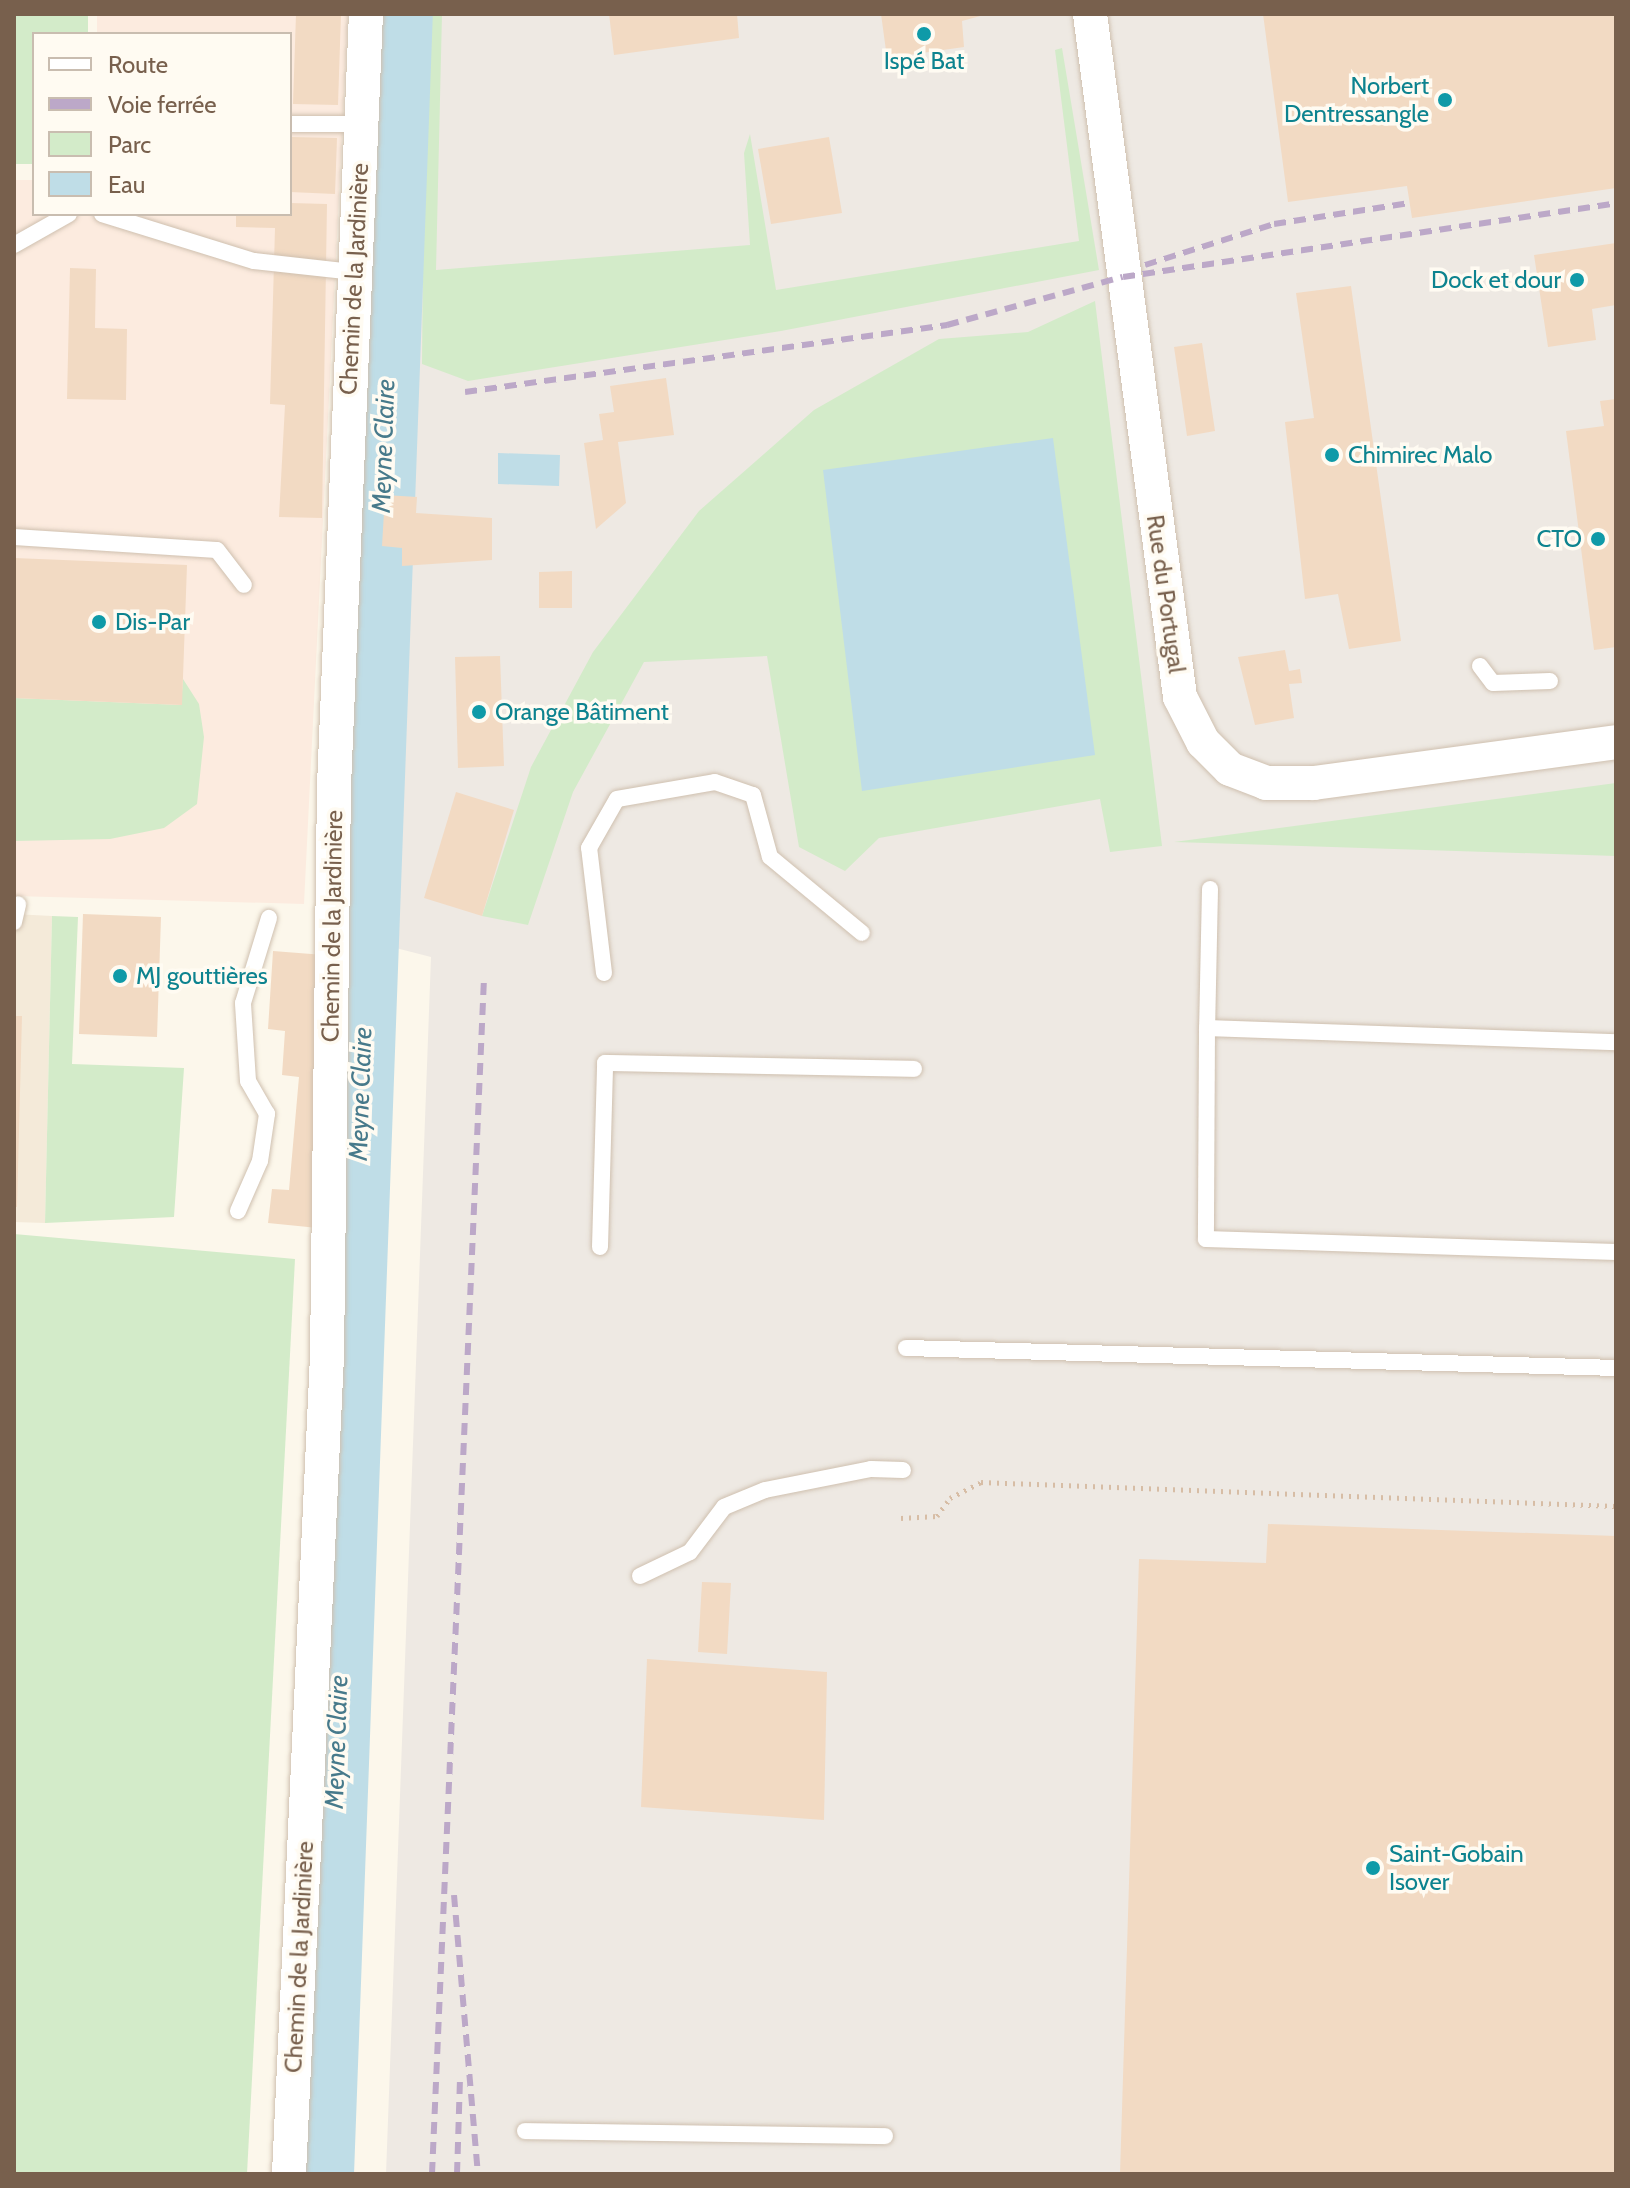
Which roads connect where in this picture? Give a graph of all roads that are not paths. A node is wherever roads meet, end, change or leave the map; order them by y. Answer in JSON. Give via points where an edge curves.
{"nodes":[{"id":1,"x":366,"y":14,"type":"edge"},
{"id":2,"x":1090,"y":14,"type":"edge"},
{"id":3,"x":292,"y":124,"type":"edge"},
{"id":4,"x":361,"y":124,"type":"junction"},
{"id":5,"x":65,"y":216,"type":"edge"},
{"id":6,"x":108,"y":216,"type":"edge"},
{"id":7,"x":14,"y":245,"type":"edge"},
{"id":8,"x":354,"y":272,"type":"junction"},
{"id":9,"x":14,"y":537,"type":"edge"},
{"id":10,"x":244,"y":585,"type":"dead end"},
{"id":11,"x":1480,"y":666,"type":"dead end"},
{"id":12,"x":1550,"y":681,"type":"dead end"},
{"id":13,"x":1616,"y":742,"type":"edge"},
{"id":14,"x":1210,"y":889,"type":"dead end"},
{"id":15,"x":18,"y":904,"type":"dead end"},
{"id":16,"x":269,"y":918,"type":"dead end"},
{"id":17,"x":14,"y":922,"type":"edge"},
{"id":18,"x":862,"y":933,"type":"dead end"},
{"id":19,"x":604,"y":973,"type":"dead end"},
{"id":20,"x":1207,"y":1028,"type":"junction"},
{"id":21,"x":1616,"y":1042,"type":"edge"},
{"id":22,"x":914,"y":1069,"type":"dead end"},
{"id":23,"x":238,"y":1211,"type":"dead end"},
{"id":24,"x":600,"y":1247,"type":"dead end"},
{"id":25,"x":1616,"y":1252,"type":"edge"},
{"id":26,"x":906,"y":1348,"type":"dead end"},
{"id":27,"x":1616,"y":1368,"type":"edge"},
{"id":28,"x":903,"y":1470,"type":"dead end"},
{"id":29,"x":640,"y":1576,"type":"dead end"},
{"id":30,"x":525,"y":2131,"type":"dead end"},
{"id":31,"x":885,"y":2136,"type":"dead end"},
{"id":32,"x":289,"y":2174,"type":"edge"}],
"edges":[{"from":1,"to":4,"type":"street","name":"Chemin de la Jardinière"},
{"from":2,"to":13,"type":"street","name":"Rue du Portugal","via":[[1180,697],[1203,742],[1230,769],[1266,783],[1314,783]]},
{"from":3,"to":4,"type":"lane"},
{"from":4,"to":8,"type":"street","name":"Chemin de la Jardinière"},
{"from":5,"to":7,"type":"lane"},
{"from":6,"to":8,"type":"lane","via":[[254,261]]},
{"from":8,"to":32,"type":"street","name":"Chemin de la Jardinière","via":[[334,786],[327,1357]]},
{"from":9,"to":10,"type":"lane","via":[[217,550]]},
{"from":11,"to":12,"type":"lane","via":[[1493,683]]},
{"from":14,"to":20,"type":"lane"},
{"from":15,"to":17,"type":"lane"},
{"from":16,"to":23,"type":"lane","via":[[243,1003],[248,1081],[267,1114],[260,1161]]},
{"from":18,"to":19,"type":"lane","via":[[770,857],[753,795],[715,782],[617,799],[589,848]]},
{"from":20,"to":21,"type":"lane"},
{"from":20,"to":25,"type":"lane","via":[[1206,1239]]},
{"from":22,"to":24,"type":"lane","via":[[605,1063]]},
{"from":26,"to":27,"type":"lane"},
{"from":28,"to":29,"type":"lane","via":[[871,1469],[765,1490],[724,1507],[690,1552]]},
{"from":30,"to":31,"type":"lane"}]}
